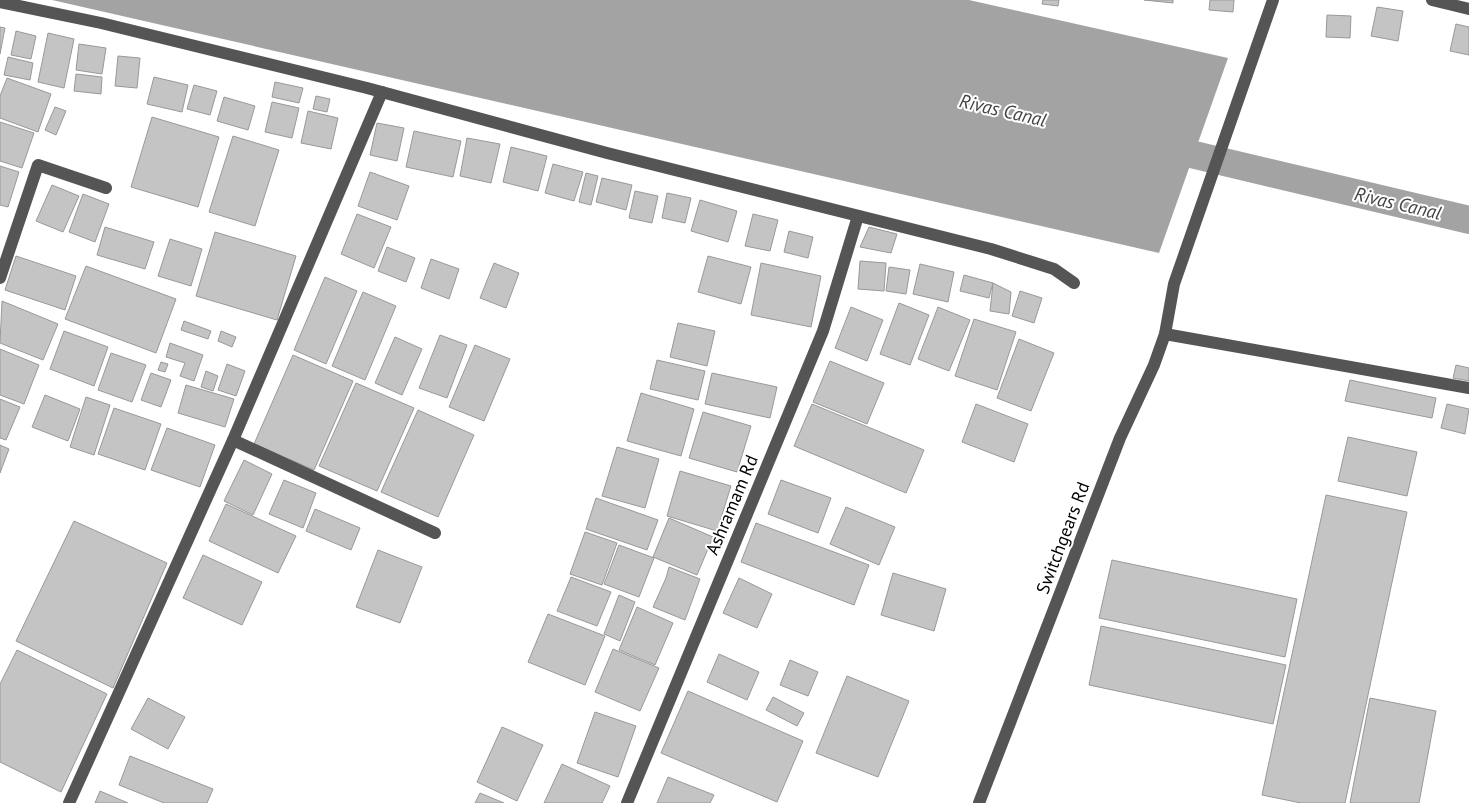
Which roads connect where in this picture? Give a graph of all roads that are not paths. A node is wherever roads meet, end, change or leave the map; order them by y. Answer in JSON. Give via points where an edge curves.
{"nodes":[{"id":1,"x":1272,"y":0,"type":"edge"},
{"id":2,"x":1432,"y":0,"type":"edge"},
{"id":3,"x":0,"y":2,"type":"edge"},
{"id":4,"x":1469,"y":9,"type":"edge"},
{"id":5,"x":382,"y":92,"type":"junction"},
{"id":6,"x":106,"y":188,"type":"dead end"},
{"id":7,"x":858,"y":216,"type":"junction"},
{"id":8,"x":0,"y":278,"type":"edge"},
{"id":9,"x":1074,"y":283,"type":"dead end"},
{"id":10,"x":1166,"y":334,"type":"junction"},
{"id":11,"x":1469,"y":388,"type":"edge"},
{"id":12,"x":233,"y":440,"type":"junction"},
{"id":13,"x":435,"y":533,"type":"dead end"},
{"id":14,"x":69,"y":803,"type":"edge"},
{"id":15,"x":627,"y":803,"type":"edge"},
{"id":16,"x":979,"y":803,"type":"edge"}],
"edges":[{"from":1,"to":10,"type":"street","name":"Switchgears Rd","via":[[1174,284]]},
{"from":2,"to":4,"type":"street"},
{"from":3,"to":5,"type":"street","via":[[101,23]]},
{"from":5,"to":7,"type":"street"},
{"from":5,"to":12,"type":"street"},
{"from":6,"to":8,"type":"street","via":[[38,165]]},
{"from":7,"to":9,"type":"street","via":[[992,249],[1054,269]]},
{"from":7,"to":15,"type":"street","name":"Ashramam Rd","via":[[823,331]]},
{"from":10,"to":11,"type":"street"},
{"from":10,"to":16,"type":"street","name":"Switchgears Rd","via":[[1120,438]]},
{"from":12,"to":13,"type":"street"},
{"from":12,"to":14,"type":"street"}]}
